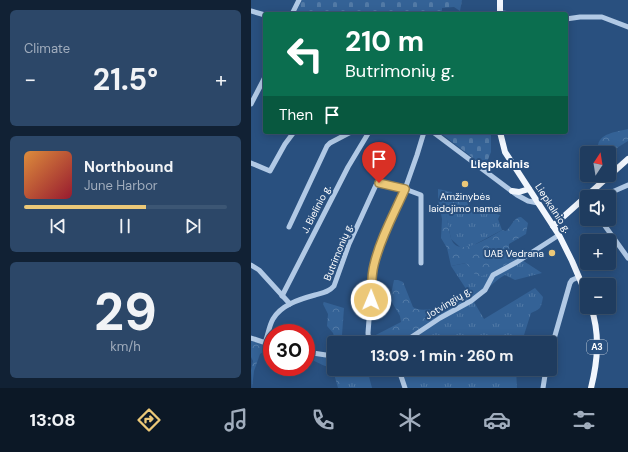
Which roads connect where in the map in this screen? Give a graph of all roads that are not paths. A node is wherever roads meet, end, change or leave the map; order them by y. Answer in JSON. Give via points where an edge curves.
{"nodes":[{"id":1,"x":299,"y":0,"type":"edge"},
{"id":2,"x":500,"y":0,"type":"edge"},
{"id":3,"x":251,"y":11,"type":"edge"},
{"id":4,"x":293,"y":12,"type":"edge"},
{"id":5,"x":500,"y":12,"type":"edge"},
{"id":6,"x":263,"y":14,"type":"edge"},
{"id":7,"x":568,"y":19,"type":"edge"},
{"id":8,"x":628,"y":27,"type":"edge"},
{"id":9,"x":263,"y":81,"type":"edge"},
{"id":10,"x":251,"y":104,"type":"edge"},
{"id":11,"x":292,"y":134,"type":"edge"},
{"id":12,"x":348,"y":134,"type":"edge"},
{"id":13,"x":368,"y":134,"type":"edge"},
{"id":14,"x":423,"y":134,"type":"edge"},
{"id":15,"x":436,"y":134,"type":"edge"},
{"id":16,"x":500,"y":134,"type":"edge"},
{"id":17,"x":628,"y":159,"type":"edge"},
{"id":18,"x":251,"y":163,"type":"edge"},
{"id":19,"x":628,"y":185,"type":"edge"},
{"id":20,"x":405,"y":189,"type":"junction"},
{"id":21,"x":529,"y":189,"type":"junction"},
{"id":22,"x":597,"y":190,"type":"edge"},
{"id":23,"x":616,"y":190,"type":"edge"},
{"id":24,"x":512,"y":191,"type":"junction"},
{"id":25,"x":538,"y":203,"type":"junction"},
{"id":26,"x":580,"y":206,"type":"edge"},
{"id":27,"x":553,"y":226,"type":"junction"},
{"id":28,"x":605,"y":226,"type":"edge"},
{"id":29,"x":289,"y":227,"type":"dead end"},
{"id":30,"x":559,"y":235,"type":"junction"},
{"id":31,"x":627,"y":256,"type":"edge"},
{"id":32,"x":421,"y":263,"type":"dead end"},
{"id":33,"x":251,"y":266,"type":"edge"},
{"id":34,"x":579,"y":277,"type":"joint"},
{"id":35,"x":282,"y":296,"type":"junction"},
{"id":36,"x":290,"y":304,"type":"junction"},
{"id":37,"x":593,"y":314,"type":"edge"},
{"id":38,"x":271,"y":324,"type":"edge"},
{"id":39,"x":368,"y":336,"type":"edge"},
{"id":40,"x":413,"y":336,"type":"edge"},
{"id":41,"x":555,"y":336,"type":"edge"},
{"id":42,"x":251,"y":338,"type":"edge"},
{"id":43,"x":263,"y":342,"type":"edge"},
{"id":44,"x":315,"y":353,"type":"edge"},
{"id":45,"x":327,"y":355,"type":"edge"},
{"id":46,"x":401,"y":376,"type":"edge"},
{"id":47,"x":545,"y":376,"type":"edge"},
{"id":48,"x":405,"y":388,"type":"edge"},
{"id":49,"x":543,"y":388,"type":"edge"},
{"id":50,"x":591,"y":388,"type":"edge"}],
"edges":[{"from":1,"to":4,"type":"street"},
{"from":2,"to":5,"type":"main road"},
{"from":3,"to":6,"type":"street"},
{"from":7,"to":8,"type":"street","via":[[602,17]]},
{"from":9,"to":10,"type":"street"},
{"from":11,"to":18,"type":"street","via":[[270,171]]},
{"from":12,"to":29,"type":"street","via":[[327,146]]},
{"from":13,"to":35,"type":"street","name":"J. Bielinio g.","via":[[347,167]]},
{"from":14,"to":20,"type":"street"},
{"from":15,"to":24,"type":"street"},
{"from":16,"to":21,"type":"main road","name":"Liepkalnio g.","via":[[505,152]]},
{"from":17,"to":22,"type":"main road"},
{"from":19,"to":23,"type":"street"},
{"from":20,"to":32,"type":"street","via":[[422,196]]},
{"from":20,"to":36,"type":"street","name":"Butrimonių g.","via":[[379,183],[376,185],[349,244],[334,286],[329,291]]},
{"from":20,"to":39,"type":"street","via":[[379,248],[374,266]]},
{"from":21,"to":24,"type":"main road"},
{"from":21,"to":25,"type":"main road","name":"Liepkalnio g."},
{"from":24,"to":25,"type":"street","via":[[525,200]]},
{"from":25,"to":27,"type":"main road","name":"Liepkalnio g."},
{"from":26,"to":27,"type":"main road"},
{"from":27,"to":30,"type":"main road","name":"Liepkalnio g."},
{"from":28,"to":31,"type":"street"},
{"from":30,"to":34,"type":"main road","name":"Liepkalnio g."},
{"from":30,"to":40,"type":"street","name":"Jotvingių g.","via":[[493,275],[485,290],[471,301]]},
{"from":33,"to":35,"type":"street","via":[[259,270]]},
{"from":34,"to":41,"type":"street","via":[[571,281]]},
{"from":35,"to":36,"type":"street"},
{"from":36,"to":38,"type":"street","name":"Butrimonių g.","via":[[276,315]]},
{"from":37,"to":50,"type":"main road","number":"A3","via":[[598,345]]},
{"from":42,"to":43,"type":"street"},
{"from":44,"to":45,"type":"street"},
{"from":46,"to":48,"type":"street"},
{"from":47,"to":49,"type":"street"}]}
